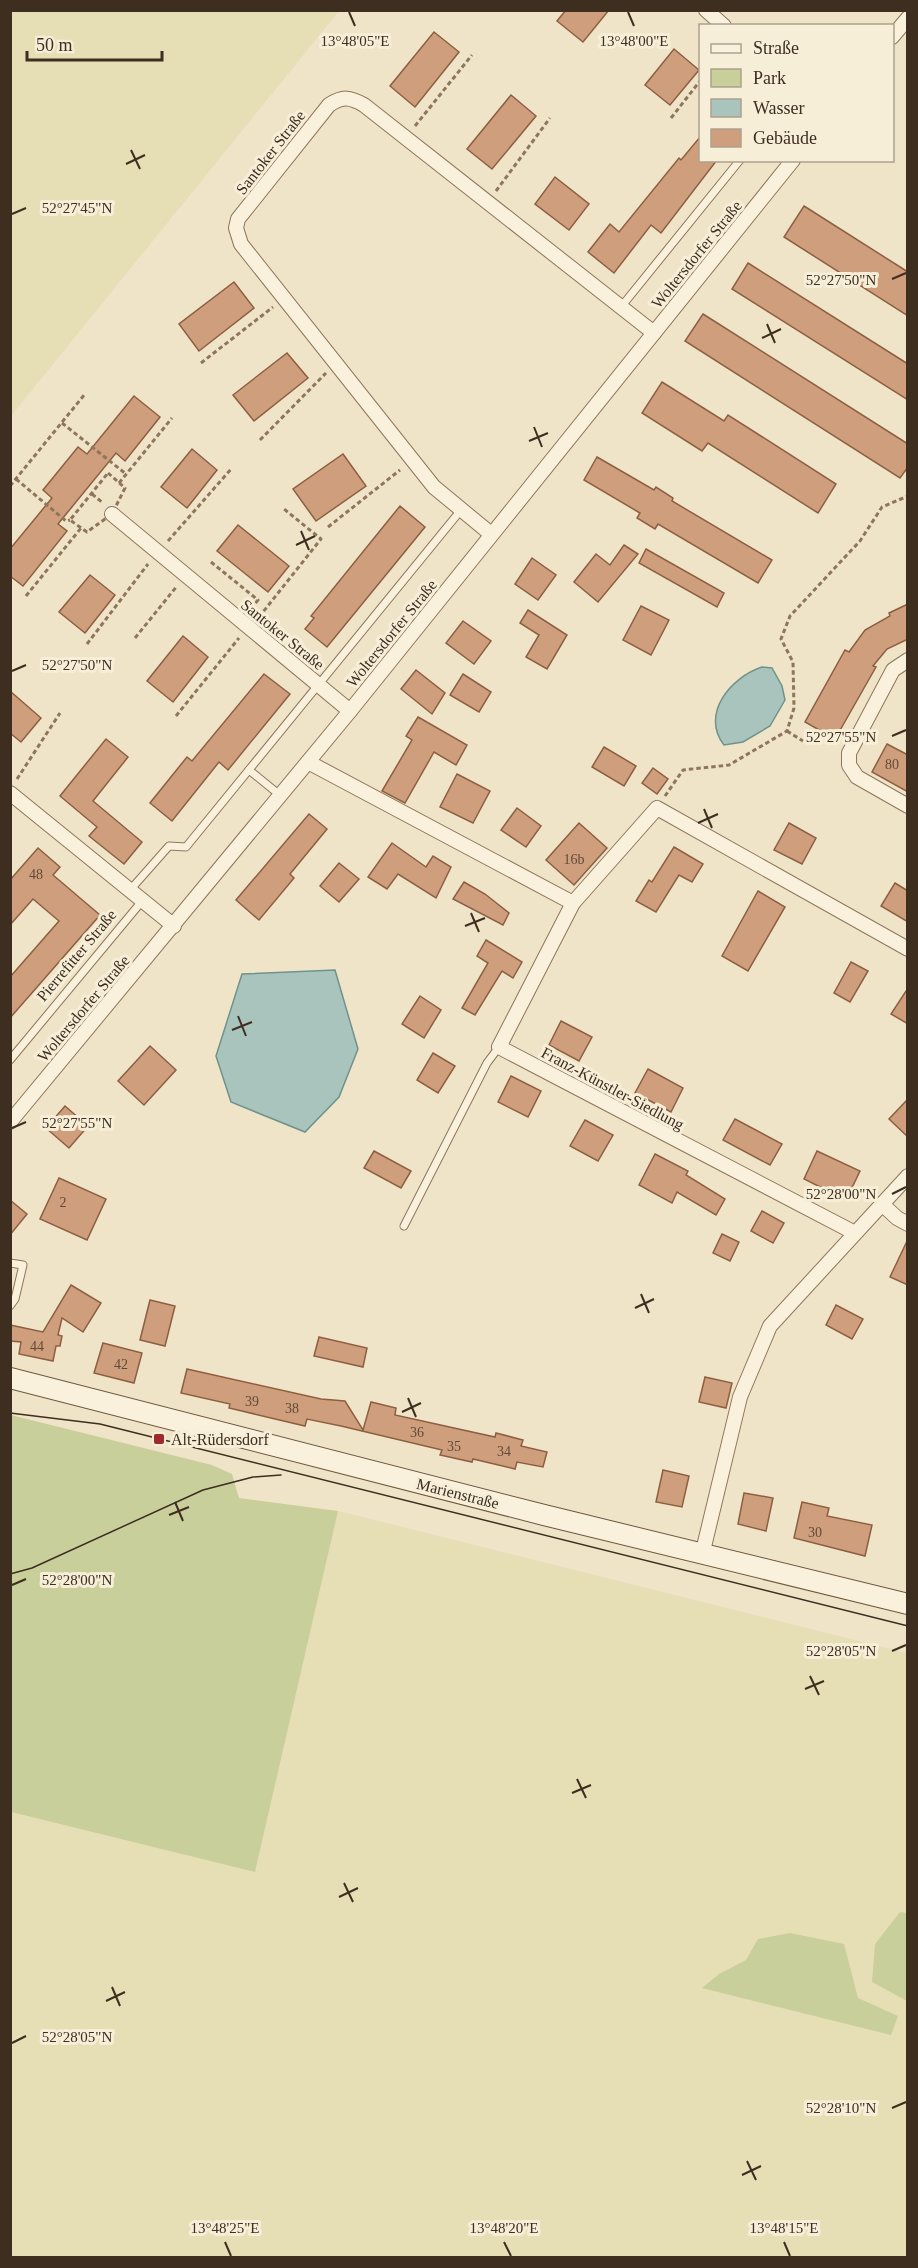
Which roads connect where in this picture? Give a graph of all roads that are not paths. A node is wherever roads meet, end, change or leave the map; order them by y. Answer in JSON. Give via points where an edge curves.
{"nodes":[{"id":1,"x":706,"y":10,"type":"edge"},
{"id":2,"x":908,"y":18,"type":"edge"},
{"id":3,"x":722,"y":24,"type":"edge"},
{"id":4,"x":894,"y":35,"type":"edge"},
{"id":5,"x":738,"y":162,"type":"edge"},
{"id":6,"x":791,"y":162,"type":"edge"},
{"id":7,"x":621,"y":307,"type":"junction"},
{"id":8,"x":654,"y":333,"type":"junction"},
{"id":9,"x":461,"y":510,"type":"junction"},
{"id":10,"x":112,"y":514,"type":"dead end"},
{"id":11,"x":491,"y":534,"type":"junction"},
{"id":12,"x":908,"y":660,"type":"edge"},
{"id":13,"x":318,"y":683,"type":"junction"},
{"id":14,"x":350,"y":711,"type":"junction"},
{"id":15,"x":308,"y":762,"type":"junction"},
{"id":16,"x":249,"y":770,"type":"junction"},
{"id":17,"x":10,"y":793,"type":"edge"},
{"id":18,"x":281,"y":796,"type":"junction"},
{"id":19,"x":908,"y":806,"type":"edge"},
{"id":20,"x":131,"y":889,"type":"junction"},
{"id":21,"x":143,"y":900,"type":"junction"},
{"id":22,"x":573,"y":903,"type":"junction"},
{"id":23,"x":174,"y":926,"type":"junction"},
{"id":24,"x":908,"y":949,"type":"edge"},
{"id":25,"x":499,"y":1047,"type":"junction"},
{"id":26,"x":10,"y":1060,"type":"edge"},
{"id":27,"x":10,"y":1122,"type":"edge"},
{"id":28,"x":908,"y":1176,"type":"edge"},
{"id":29,"x":883,"y":1205,"type":"junction"},
{"id":30,"x":908,"y":1224,"type":"edge"},
{"id":31,"x":404,"y":1226,"type":"dead end"},
{"id":32,"x":855,"y":1233,"type":"junction"},
{"id":33,"x":10,"y":1263,"type":"edge"},
{"id":34,"x":10,"y":1306,"type":"edge"},
{"id":35,"x":10,"y":1378,"type":"edge"},
{"id":36,"x":702,"y":1555,"type":"junction"},
{"id":37,"x":908,"y":1604,"type":"edge"}],
"edges":[{"from":1,"to":3,"type":"street"},
{"from":2,"to":4,"type":"street"},
{"from":5,"to":7,"type":"lane"},
{"from":6,"to":8,"type":"street","name":"Woltersdorfer Straße"},
{"from":7,"to":8,"type":"street","name":"Santoker Straße"},
{"from":7,"to":9,"type":"street","name":"Santoker Straße","via":[[351,98],[342,97],[329,105],[238,219],[236,228],[242,244],[434,487]]},
{"from":8,"to":11,"type":"street","name":"Woltersdorfer Straße"},
{"from":9,"to":11,"type":"street","name":"Santoker Straße"},
{"from":9,"to":13,"type":"lane"},
{"from":10,"to":13,"type":"street","name":"Santoker Straße"},
{"from":11,"to":14,"type":"street","name":"Woltersdorfer Straße"},
{"from":12,"to":19,"type":"street","via":[[893,670],[849,753],[849,765],[857,777]]},
{"from":13,"to":14,"type":"street","name":"Santoker Straße"},
{"from":13,"to":16,"type":"lane"},
{"from":14,"to":15,"type":"street","name":"Woltersdorfer Straße"},
{"from":15,"to":18,"type":"street","name":"Woltersdorfer Straße"},
{"from":15,"to":22,"type":"street"},
{"from":16,"to":18,"type":"lane"},
{"from":16,"to":20,"type":"lane","via":[[186,847],[169,846]]},
{"from":17,"to":20,"type":"street"},
{"from":18,"to":23,"type":"street","name":"Woltersdorfer Straße"},
{"from":20,"to":21,"type":"street"},
{"from":21,"to":23,"type":"street"},
{"from":21,"to":26,"type":"lane","name":"Pierrefitter Straße"},
{"from":22,"to":24,"type":"street","via":[[657,807]]},
{"from":22,"to":25,"type":"street"},
{"from":23,"to":27,"type":"street","name":"Woltersdorfer Straße"},
{"from":25,"to":31,"type":"lane","via":[[487,1063]]},
{"from":25,"to":32,"type":"street","name":"Franz-Künstler-Siedlung"},
{"from":28,"to":29,"type":"street"},
{"from":29,"to":30,"type":"street"},
{"from":29,"to":32,"type":"street"},
{"from":32,"to":36,"type":"street","via":[[770,1326],[740,1397]]},
{"from":33,"to":34,"type":"lane","via":[[23,1265]]},
{"from":35,"to":36,"type":"street","name":"Marienstraße"},
{"from":36,"to":37,"type":"street","name":"Marienstraße"}]}
